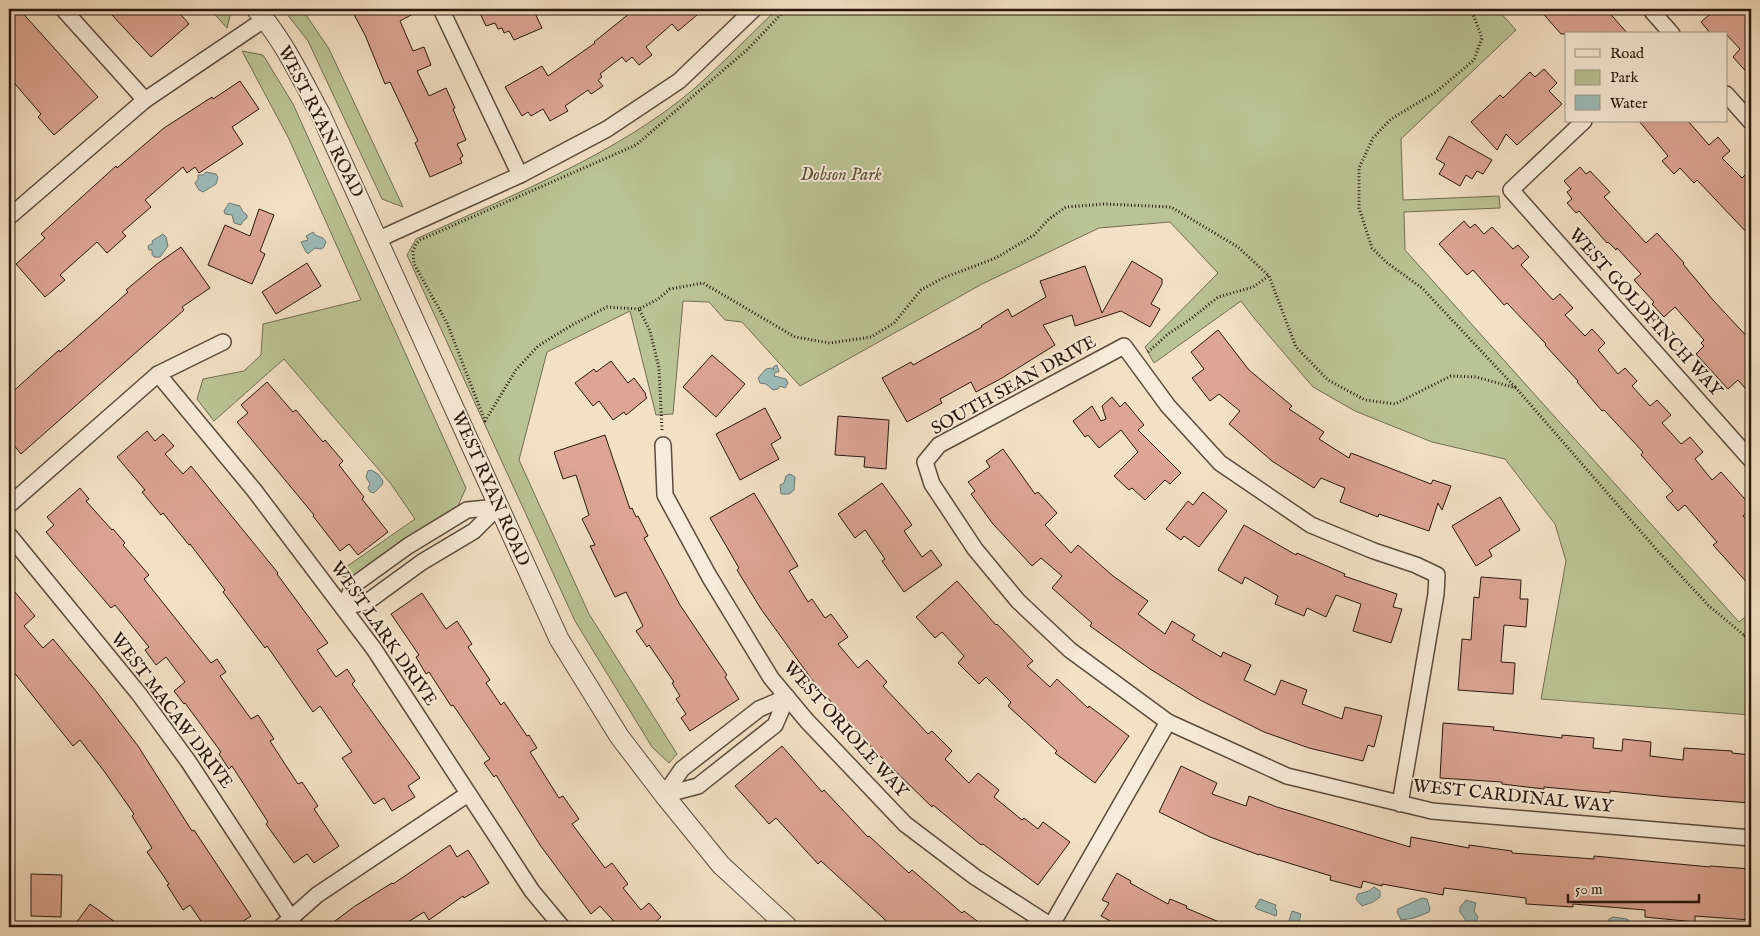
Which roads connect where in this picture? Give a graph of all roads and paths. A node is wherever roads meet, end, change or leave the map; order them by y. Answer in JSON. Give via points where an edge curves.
{"nodes":[{"id":1,"x":63,"y":9,"type":"edge"},
{"id":2,"x":441,"y":9,"type":"edge"},
{"id":3,"x":754,"y":9,"type":"edge"},
{"id":4,"x":786,"y":9,"type":"edge"},
{"id":5,"x":1471,"y":9,"type":"edge"},
{"id":6,"x":1650,"y":9,"type":"edge"},
{"id":7,"x":260,"y":14,"type":"edge"},
{"id":8,"x":1670,"y":32,"type":"edge"},
{"id":9,"x":1728,"y":96,"type":"edge"},
{"id":10,"x":145,"y":100,"type":"junction"},
{"id":11,"x":1583,"y":122,"type":"edge"},
{"id":12,"x":1751,"y":122,"type":"edge"},
{"id":13,"x":520,"y":175,"type":"junction"},
{"id":14,"x":9,"y":217,"type":"edge"},
{"id":15,"x":379,"y":239,"type":"junction"},
{"id":16,"x":1269,"y":276,"type":"junction"},
{"id":17,"x":639,"y":308,"type":"junction"},
{"id":18,"x":223,"y":342,"type":"dead end"},
{"id":19,"x":1137,"y":363,"type":"junction"},
{"id":20,"x":158,"y":374,"type":"junction"},
{"id":21,"x":1516,"y":388,"type":"junction"},
{"id":22,"x":663,"y":445,"type":"joint"},
{"id":23,"x":1751,"y":460,"type":"edge"},
{"id":24,"x":925,"y":462,"type":"joint"},
{"id":25,"x":9,"y":505,"type":"edge"},
{"id":26,"x":498,"y":507,"type":"junction"},
{"id":27,"x":9,"y":535,"type":"edge"},
{"id":28,"x":343,"y":607,"type":"junction"},
{"id":29,"x":1751,"y":631,"type":"edge"},
{"id":30,"x":1745,"y":636,"type":"junction"},
{"id":31,"x":1751,"y":638,"type":"edge"},
{"id":32,"x":787,"y":697,"type":"junction"},
{"id":33,"x":1168,"y":722,"type":"junction"},
{"id":34,"x":468,"y":794,"type":"junction"},
{"id":35,"x":664,"y":795,"type":"junction"},
{"id":36,"x":1400,"y":804,"type":"junction"},
{"id":37,"x":1751,"y":838,"type":"edge"},
{"id":38,"x":286,"y":922,"type":"edge"},
{"id":39,"x":562,"y":927,"type":"edge"},
{"id":40,"x":788,"y":927,"type":"edge"},
{"id":41,"x":1052,"y":927,"type":"edge"}],
"edges":[{"from":1,"to":10,"type":"street"},
{"from":2,"to":13,"type":"street"},
{"from":3,"to":13,"type":"street","via":[[679,81],[607,129]]},
{"from":4,"to":17,"type":"path","via":[[748,49],[636,145],[420,240],[413,251],[414,264],[447,323],[485,421],[516,370],[538,346],[607,307]]},
{"from":5,"to":21,"type":"path","via":[[1482,38],[1474,60],[1436,92],[1391,119],[1373,138],[1359,168],[1359,208],[1372,248],[1422,288]]},
{"from":6,"to":8,"type":"street"},
{"from":7,"to":10,"type":"street"},
{"from":7,"to":15,"type":"street","name":"WEST RYAN ROAD","via":[[297,69]]},
{"from":9,"to":12,"type":"street"},
{"from":10,"to":14,"type":"street"},
{"from":11,"to":23,"type":"street","name":"WEST GOLDFINCH WAY","via":[[1511,190]]},
{"from":13,"to":15,"type":"street"},
{"from":15,"to":26,"type":"street","name":"WEST RYAN ROAD"},
{"from":16,"to":17,"type":"path","via":[[1238,247],[1171,206],[1104,204],[1066,207],[1034,235],[996,258],[921,290],[894,323],[871,337],[830,343],[795,337],[703,283],[670,289]]},
{"from":16,"to":19,"type":"path","via":[[1253,287],[1218,297],[1168,334]]},
{"from":16,"to":21,"type":"path","via":[[1296,347],[1328,380],[1365,400],[1395,404],[1451,376],[1476,377]]},
{"from":17,"to":22,"type":"path","via":[[650,331],[659,368]]},
{"from":18,"to":20,"type":"street"},
{"from":19,"to":24,"type":"street","name":"SOUTH SEAN DRIVE","via":[[1124,346],[939,445]]},
{"from":19,"to":36,"type":"street","via":[[1168,406],[1220,463],[1311,525],[1436,575],[1436,594]]},
{"from":20,"to":25,"type":"street"},
{"from":20,"to":28,"type":"street","name":"WEST LARK DRIVE","via":[[254,490]]},
{"from":21,"to":30,"type":"path","via":[[1656,549],[1708,605]]},
{"from":22,"to":32,"type":"street","name":"WEST ORIOLE WAY","via":[[665,494],[709,576],[771,678]]},
{"from":24,"to":33,"type":"street","name":"WEST CARDINAL WAY","via":[[932,484],[975,549],[1018,601],[1070,650]]},
{"from":26,"to":28,"type":"street","via":[[474,531],[422,562],[367,602]]},
{"from":26,"to":28,"type":"street","via":[[467,510],[408,546],[354,585]]},
{"from":26,"to":35,"type":"street","name":"WEST RYAN ROAD","via":[[559,639],[619,736]]},
{"from":27,"to":38,"type":"street","name":"WEST MACAW DRIVE","via":[[133,687],[188,761]]},
{"from":28,"to":34,"type":"street","name":"WEST LARK DRIVE"},
{"from":29,"to":30,"type":"path"},
{"from":30,"to":31,"type":"path"},
{"from":32,"to":35,"type":"street","via":[[759,709],[682,769]]},
{"from":32,"to":35,"type":"street","via":[[775,725],[698,786]]},
{"from":32,"to":41,"type":"street","name":"WEST ORIOLE WAY","via":[[905,824],[975,878]]},
{"from":33,"to":36,"type":"street","name":"WEST CARDINAL WAY","via":[[1286,776]]},
{"from":33,"to":41,"type":"street"},
{"from":34,"to":38,"type":"street","via":[[317,895]]},
{"from":34,"to":39,"type":"street","name":"WEST LARK DRIVE","via":[[532,891]]},
{"from":35,"to":40,"type":"street","name":"WEST RYAN ROAD","via":[[721,866]]},
{"from":36,"to":37,"type":"street","name":"WEST CARDINAL WAY","via":[[1432,811]]}]}
